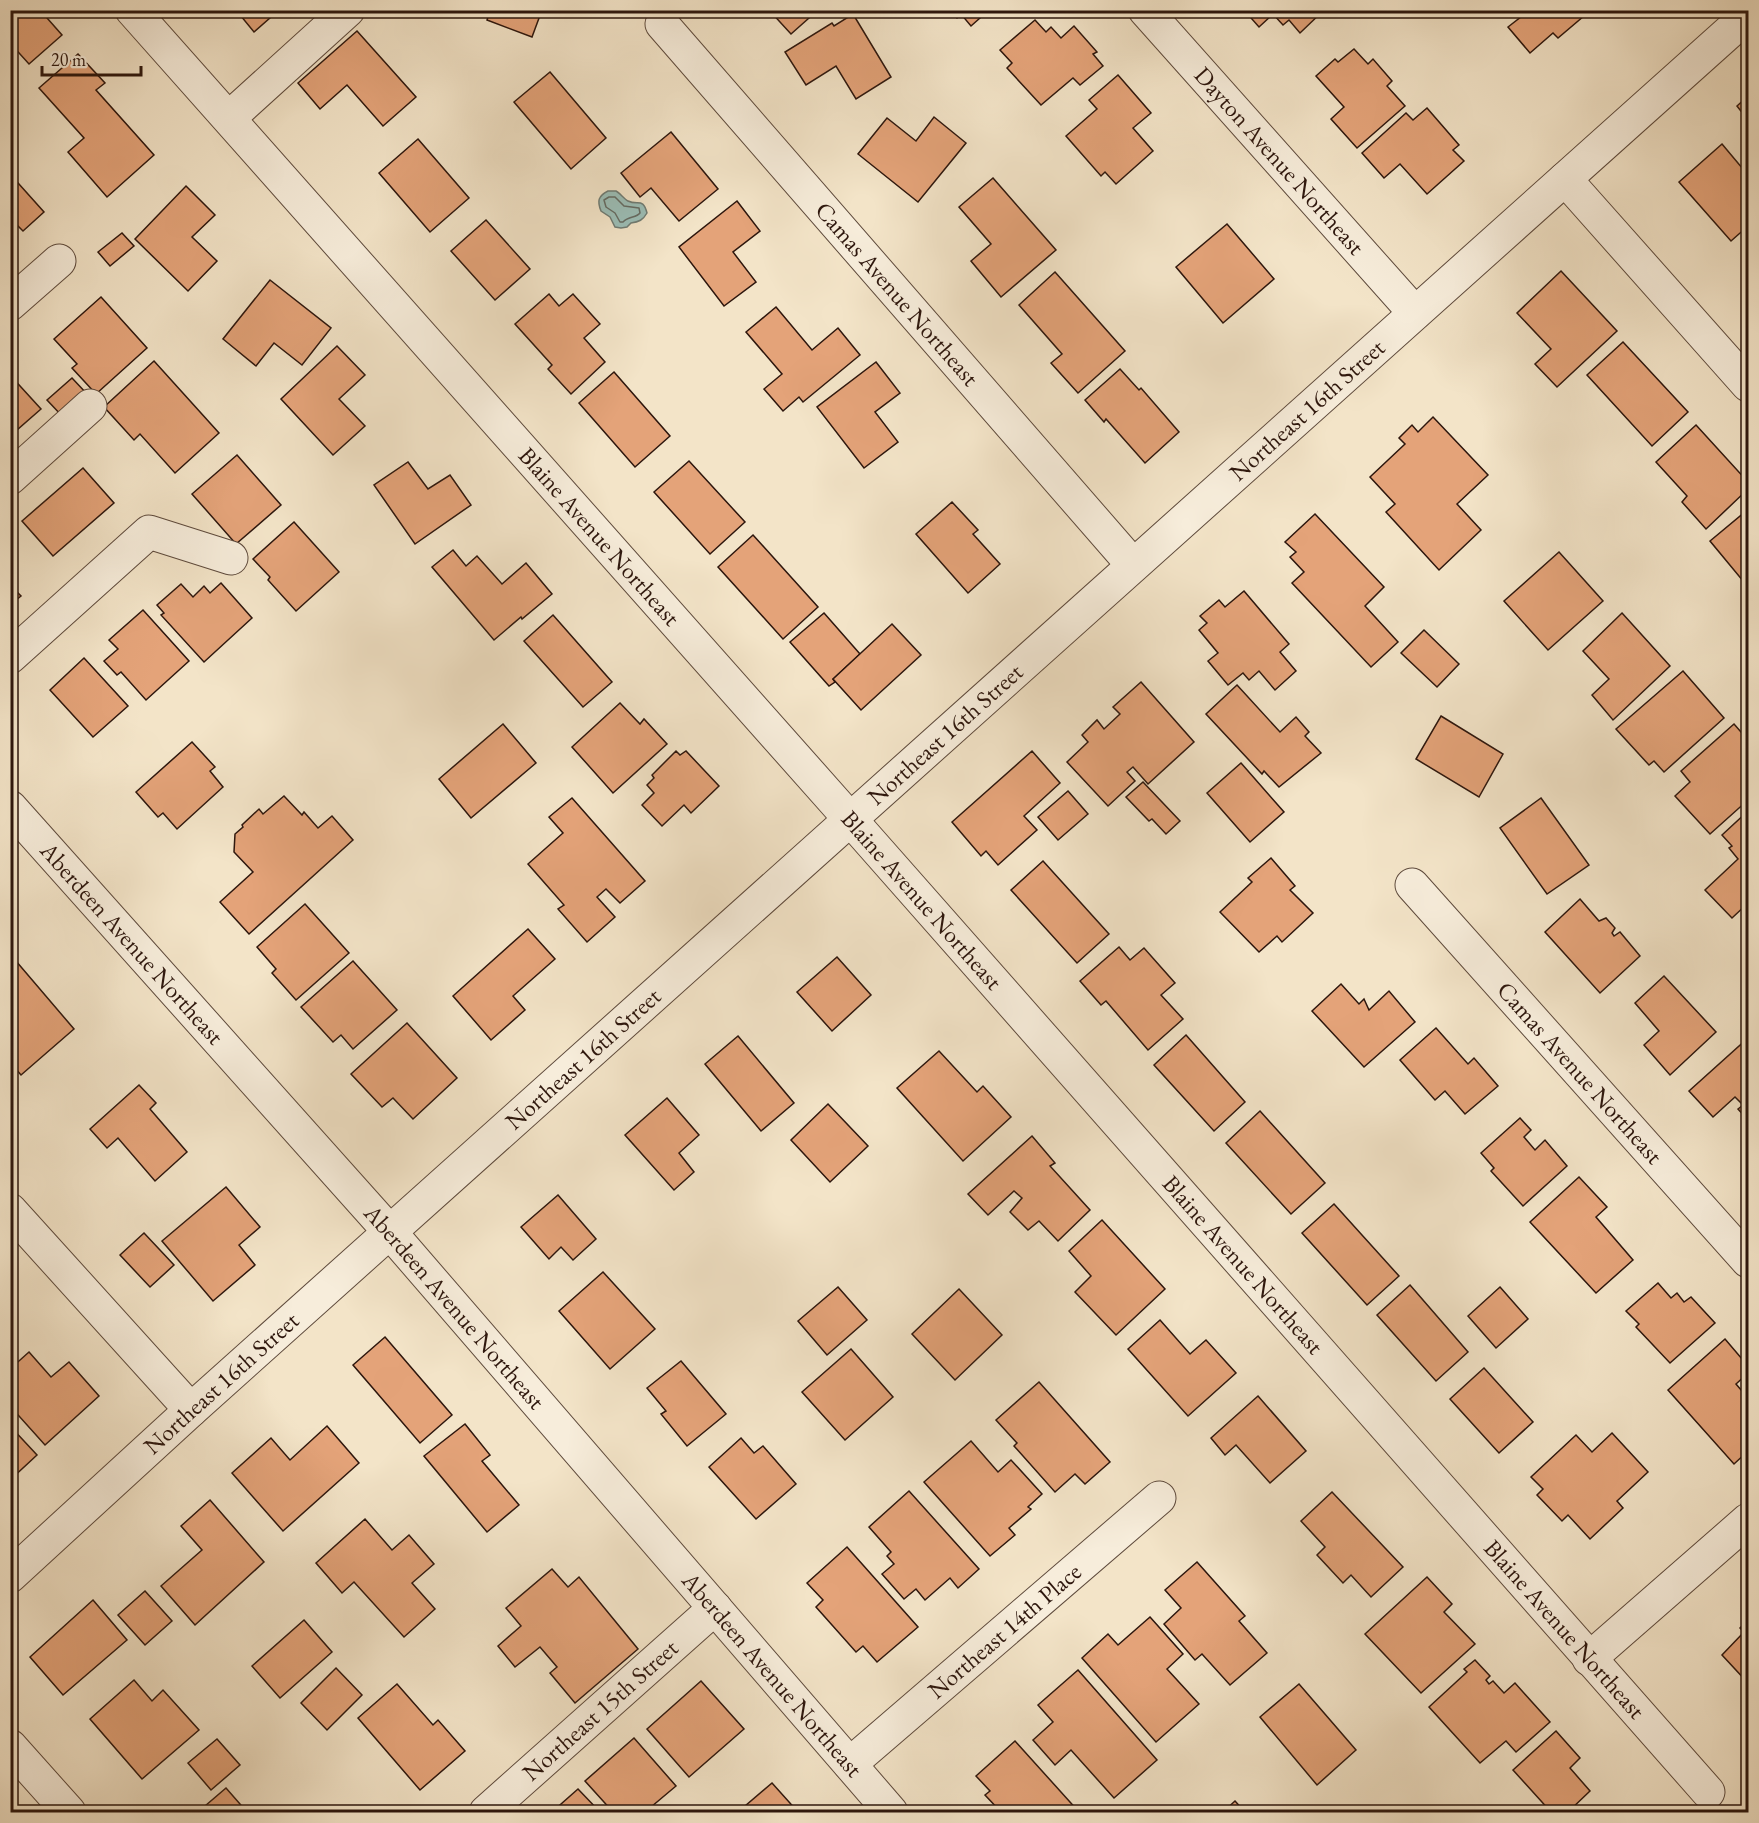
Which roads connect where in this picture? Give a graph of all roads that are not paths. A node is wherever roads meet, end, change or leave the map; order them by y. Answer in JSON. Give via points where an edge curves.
{"nodes":[{"id":1,"x":132,"y":10,"type":"edge"},
{"id":2,"x":348,"y":10,"type":"edge"},
{"id":3,"x":1145,"y":10,"type":"edge"},
{"id":4,"x":1749,"y":15,"type":"edge"},
{"id":5,"x":662,"y":24,"type":"dead end"},
{"id":6,"x":229,"y":118,"type":"junction"},
{"id":7,"x":1565,"y":179,"type":"junction"},
{"id":8,"x":59,"y":261,"type":"dead end"},
{"id":9,"x":10,"y":304,"type":"edge"},
{"id":10,"x":1415,"y":313,"type":"junction"},
{"id":11,"x":1749,"y":385,"type":"edge"},
{"id":12,"x":90,"y":406,"type":"dead end"},
{"id":13,"x":10,"y":478,"type":"edge"},
{"id":14,"x":231,"y":558,"type":"dead end"},
{"id":15,"x":1133,"y":565,"type":"junction"},
{"id":16,"x":10,"y":657,"type":"edge"},
{"id":17,"x":10,"y":807,"type":"edge"},
{"id":18,"x":850,"y":819,"type":"junction"},
{"id":19,"x":1412,"y":885,"type":"dead end"},
{"id":20,"x":10,"y":1210,"type":"edge"},
{"id":21,"x":389,"y":1232,"type":"junction"},
{"id":22,"x":1749,"y":1262,"type":"edge"},
{"id":23,"x":191,"y":1410,"type":"junction"},
{"id":24,"x":1159,"y":1498,"type":"dead end"},
{"id":25,"x":1749,"y":1520,"type":"edge"},
{"id":26,"x":10,"y":1576,"type":"edge"},
{"id":27,"x":715,"y":1608,"type":"junction"},
{"id":28,"x":1589,"y":1659,"type":"junction"},
{"id":29,"x":10,"y":1746,"type":"edge"},
{"id":30,"x":850,"y":1764,"type":"junction"},
{"id":31,"x":1708,"y":1792,"type":"dead end"},
{"id":32,"x":69,"y":1812,"type":"edge"},
{"id":33,"x":486,"y":1812,"type":"edge"},
{"id":34,"x":891,"y":1812,"type":"edge"}],
"edges":[{"from":1,"to":6,"type":"street","name":"Blaine Avenue Northeast"},
{"from":2,"to":6,"type":"street"},
{"from":3,"to":10,"type":"street","name":"Dayton Avenue Northeast"},
{"from":4,"to":7,"type":"street","name":"Northeast 16th Street"},
{"from":5,"to":15,"type":"street","name":"Camas Avenue Northeast"},
{"from":6,"to":18,"type":"street","name":"Blaine Avenue Northeast"},
{"from":7,"to":10,"type":"street","name":"Northeast 16th Street"},
{"from":7,"to":11,"type":"street"},
{"from":8,"to":9,"type":"street"},
{"from":10,"to":15,"type":"street","name":"Northeast 16th Street"},
{"from":12,"to":13,"type":"street"},
{"from":14,"to":16,"type":"street","via":[[149,532]]},
{"from":15,"to":18,"type":"street","name":"Northeast 16th Street"},
{"from":17,"to":21,"type":"street","name":"Aberdeen Avenue Northeast"},
{"from":18,"to":21,"type":"street","name":"Northeast 16th Street"},
{"from":18,"to":28,"type":"street","name":"Blaine Avenue Northeast"},
{"from":19,"to":22,"type":"street","name":"Camas Avenue Northeast"},
{"from":20,"to":23,"type":"street"},
{"from":21,"to":23,"type":"street","name":"Northeast 16th Street"},
{"from":21,"to":27,"type":"street","name":"Aberdeen Avenue Northeast"},
{"from":23,"to":26,"type":"street","name":"Northeast 16th Street"},
{"from":24,"to":30,"type":"street","name":"Northeast 14th Place"},
{"from":25,"to":28,"type":"street"},
{"from":27,"to":30,"type":"street","name":"Aberdeen Avenue Northeast"},
{"from":27,"to":33,"type":"street","name":"Northeast 15th Street"},
{"from":28,"to":31,"type":"street","name":"Blaine Avenue Northeast"},
{"from":29,"to":32,"type":"street"},
{"from":30,"to":34,"type":"street","name":"Aberdeen Avenue Northeast"}]}
